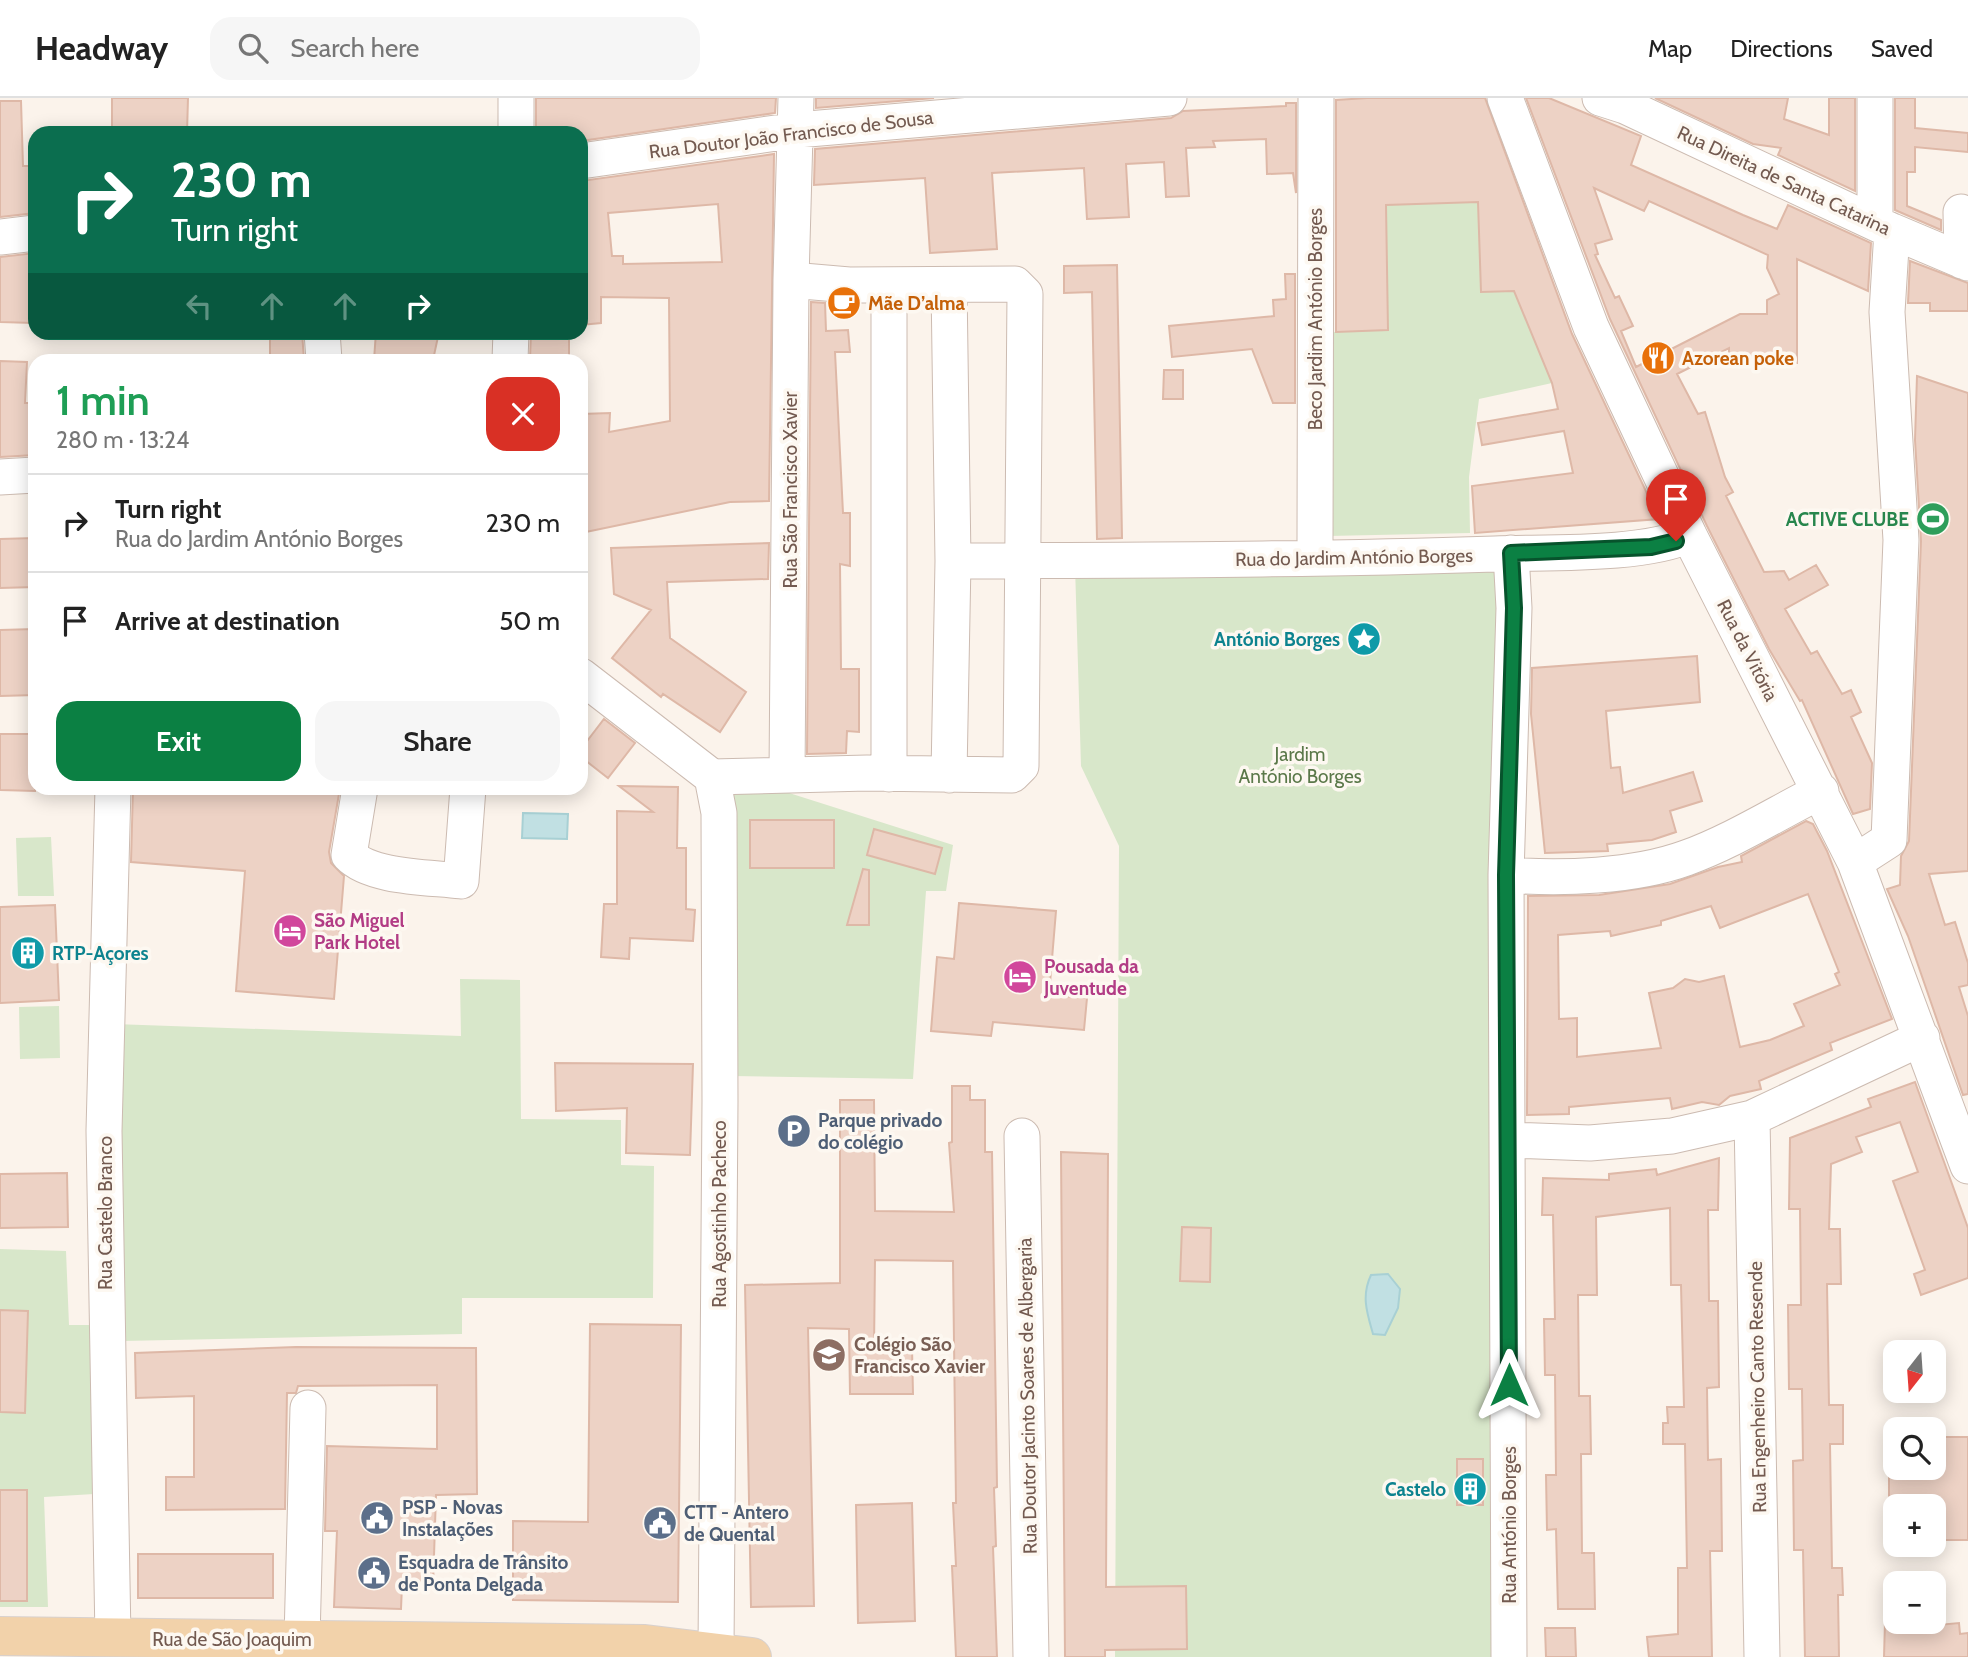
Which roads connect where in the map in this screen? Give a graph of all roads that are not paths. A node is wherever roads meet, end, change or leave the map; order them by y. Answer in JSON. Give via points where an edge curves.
{"nodes":[{"id":1,"x":516,"y":98,"type":"edge"},
{"id":2,"x":1169,"y":98,"type":"edge"},
{"id":3,"x":1317,"y":98,"type":"edge"},
{"id":4,"x":1505,"y":98,"type":"edge"},
{"id":5,"x":1600,"y":98,"type":"edge"},
{"id":6,"x":1875,"y":98,"type":"edge"},
{"id":7,"x":1132,"y":100,"type":"edge"},
{"id":8,"x":944,"y":107,"type":"edge"},
{"id":9,"x":797,"y":114,"type":"edge"},
{"id":10,"x":516,"y":126,"type":"edge"},
{"id":11,"x":588,"y":159,"type":"edge"},
{"id":12,"x":1961,"y":212,"type":"dead end"},
{"id":13,"x":1884,"y":227,"type":"junction"},
{"id":14,"x":28,"y":234,"type":"edge"},
{"id":15,"x":0,"y":237,"type":"edge"},
{"id":16,"x":1965,"y":262,"type":"edge"},
{"id":17,"x":791,"y":280,"type":"junction"},
{"id":18,"x":949,"y":285,"type":"junction"},
{"id":19,"x":889,"y":286,"type":"junction"},
{"id":20,"x":28,"y":475,"type":"edge"},
{"id":21,"x":0,"y":477,"type":"edge"},
{"id":22,"x":1689,"y":535,"type":"junction"},
{"id":23,"x":1315,"y":540,"type":"dead end"},
{"id":24,"x":1511,"y":553,"type":"junction"},
{"id":25,"x":953,"y":561,"type":"junction"},
{"id":26,"x":1023,"y":561,"type":"junction"},
{"id":27,"x":588,"y":681,"type":"edge"},
{"id":28,"x":889,"y":774,"type":"junction"},
{"id":29,"x":787,"y":775,"type":"junction"},
{"id":30,"x":949,"y":775,"type":"junction"},
{"id":31,"x":712,"y":777,"type":"junction"},
{"id":32,"x":1821,"y":791,"type":"junction"},
{"id":33,"x":113,"y":795,"type":"edge"},
{"id":34,"x":359,"y":795,"type":"edge"},
{"id":35,"x":467,"y":795,"type":"edge"},
{"id":36,"x":1855,"y":862,"type":"junction"},
{"id":37,"x":1506,"y":875,"type":"junction"},
{"id":38,"x":1922,"y":1038,"type":"junction"},
{"id":39,"x":1752,"y":1118,"type":"junction"},
{"id":40,"x":1022,"y":1136,"type":"dead end"},
{"id":41,"x":1508,"y":1139,"type":"junction"},
{"id":42,"x":1968,"y":1166,"type":"edge"},
{"id":43,"x":308,"y":1408,"type":"dead end"},
{"id":44,"x":0,"y":1636,"type":"edge"},
{"id":45,"x":113,"y":1638,"type":"junction"},
{"id":46,"x":302,"y":1639,"type":"junction"},
{"id":47,"x":575,"y":1652,"type":"edge"},
{"id":48,"x":734,"y":1654,"type":"edge"},
{"id":49,"x":1031,"y":1657,"type":"edge"},
{"id":50,"x":1509,"y":1657,"type":"edge"},
{"id":51,"x":1762,"y":1657,"type":"edge"}],
"edges":[{"from":1,"to":10,"type":"street"},
{"from":2,"to":7,"type":"street","name":"Rua Doutor João Francisco de Sousa"},
{"from":3,"to":23,"type":"street","name":"Beco Jardim António Borges"},
{"from":4,"to":22,"type":"street","name":"Rua da Vitória","via":[[1591,327]]},
{"from":5,"to":13,"type":"street","name":"Rua Direita de Santa Catarina"},
{"from":6,"to":13,"type":"street"},
{"from":7,"to":8,"type":"street","name":"Rua Doutor João Francisco de Sousa"},
{"from":8,"to":9,"type":"street","name":"Rua Doutor João Francisco de Sousa"},
{"from":9,"to":11,"type":"street","name":"Rua Doutor João Francisco de Sousa"},
{"from":9,"to":17,"type":"street","name":"Rua São Francisco Xavier"},
{"from":12,"to":16,"type":"street"},
{"from":13,"to":16,"type":"street","name":"Rua Direita de Santa Catarina"},
{"from":13,"to":36,"type":"street","via":[[1902,540],[1889,840]]},
{"from":14,"to":15,"type":"street"},
{"from":17,"to":19,"type":"street"},
{"from":17,"to":29,"type":"street","name":"Rua São Francisco Xavier"},
{"from":18,"to":19,"type":"street"},
{"from":18,"to":25,"type":"street"},
{"from":18,"to":26,"type":"street","via":[[1015,284],[1025,294]]},
{"from":19,"to":28,"type":"street"},
{"from":20,"to":21,"type":"street"},
{"from":22,"to":24,"type":"street","name":"Rua do Jardim António Borges","via":[[1651,547]]},
{"from":22,"to":32,"type":"street","name":"Rua da Vitória"},
{"from":24,"to":26,"type":"street","name":"Rua do Jardim António Borges"},
{"from":24,"to":37,"type":"street","name":"Rua António Borges","via":[[1514,608]]},
{"from":25,"to":26,"type":"street","name":"Rua do Jardim António Borges"},
{"from":25,"to":30,"type":"street"},
{"from":26,"to":30,"type":"street","via":[[1021,766],[1012,775]]},
{"from":27,"to":31,"type":"street"},
{"from":28,"to":29,"type":"street"},
{"from":28,"to":30,"type":"street"},
{"from":29,"to":31,"type":"street"},
{"from":31,"to":48,"type":"street","name":"Rua Agostinho Pacheco","via":[[719,813],[720,1087]]},
{"from":32,"to":36,"type":"street","name":"Rua da Vitória"},
{"from":32,"to":37,"type":"street","via":[[1686,858],[1607,875]]},
{"from":33,"to":45,"type":"street","name":"Rua Castelo Branco","via":[[104,1131]]},
{"from":34,"to":35,"type":"street","via":[[349,855],[359,865],[461,881]]},
{"from":36,"to":38,"type":"street","name":"Rua da Vitória"},
{"from":37,"to":41,"type":"street","name":"Rua António Borges"},
{"from":38,"to":39,"type":"street"},
{"from":38,"to":42,"type":"street","name":"Rua da Vitória"},
{"from":39,"to":41,"type":"street","via":[[1672,1136],[1590,1143]]},
{"from":39,"to":51,"type":"street","name":"Rua Engenheiro Canto Resende"},
{"from":40,"to":49,"type":"street","name":"Rua Doutor Jacinto Soares de Albergaria"},
{"from":41,"to":50,"type":"street","name":"Rua António Borges"},
{"from":43,"to":46,"type":"street"},
{"from":44,"to":45,"type":"main road","name":"Rua de São Joaquim"},
{"from":45,"to":46,"type":"main road","name":"Rua de São Joaquim"},
{"from":46,"to":47,"type":"main road","name":"Rua de São Joaquim"},
{"from":47,"to":48,"type":"main road","name":"Rua de São Joaquim","via":[[645,1644]]}]}
